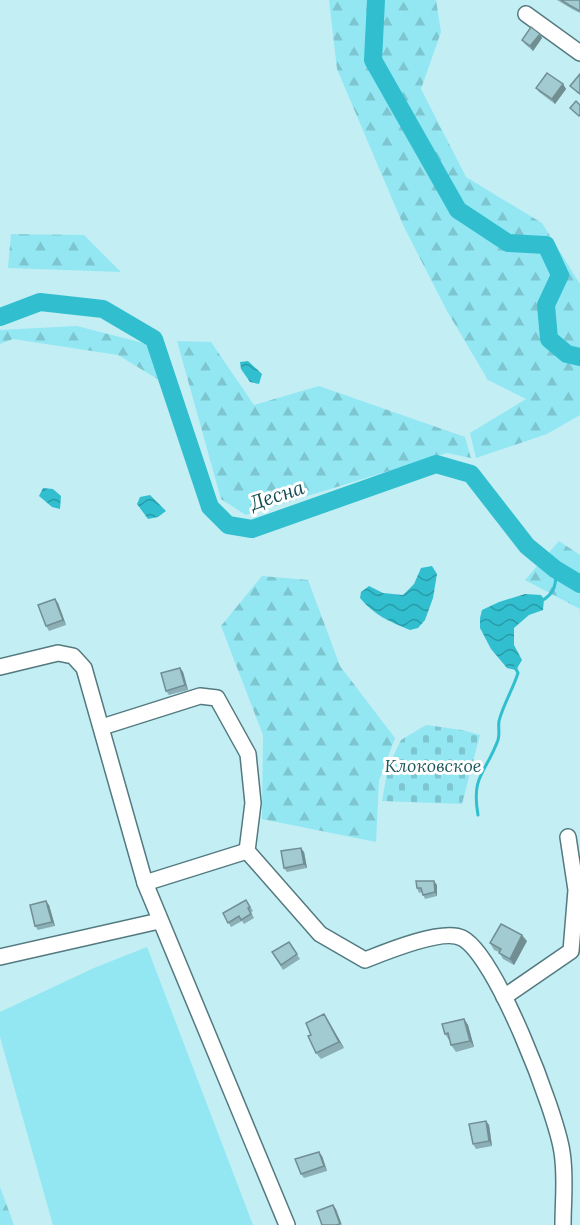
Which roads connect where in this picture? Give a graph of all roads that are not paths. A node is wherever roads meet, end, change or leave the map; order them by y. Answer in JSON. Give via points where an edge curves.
{"nodes":[{"id":1,"x":526,"y":14,"type":"dead end"},
{"id":2,"x":580,"y":53,"type":"edge"},
{"id":3,"x":0,"y":667,"type":"edge"},
{"id":4,"x":102,"y":727,"type":"junction"},
{"id":5,"x":568,"y":837,"type":"dead end"},
{"id":6,"x":248,"y":851,"type":"junction"},
{"id":7,"x":145,"y":883,"type":"junction"},
{"id":8,"x":159,"y":921,"type":"junction"},
{"id":9,"x":0,"y":957,"type":"edge"},
{"id":10,"x":504,"y":997,"type":"junction"},
{"id":11,"x":287,"y":1225,"type":"edge"},
{"id":12,"x":563,"y":1225,"type":"edge"}],
"edges":[{"from":1,"to":2,"type":"street"},
{"from":3,"to":4,"type":"street","via":[[58,653],[73,656],[84,668]]},
{"from":4,"to":6,"type":"street","via":[[200,696],[217,698],[248,754],[253,803]]},
{"from":4,"to":7,"type":"street"},
{"from":5,"to":10,"type":"street","via":[[576,890],[571,951]]},
{"from":6,"to":7,"type":"street"},
{"from":6,"to":10,"type":"street","via":[[320,934],[365,960],[428,938],[461,937],[484,962]]},
{"from":7,"to":8,"type":"street"},
{"from":8,"to":9,"type":"street"},
{"from":8,"to":11,"type":"street"},
{"from":10,"to":12,"type":"street","via":[[530,1053],[562,1150]]}]}
